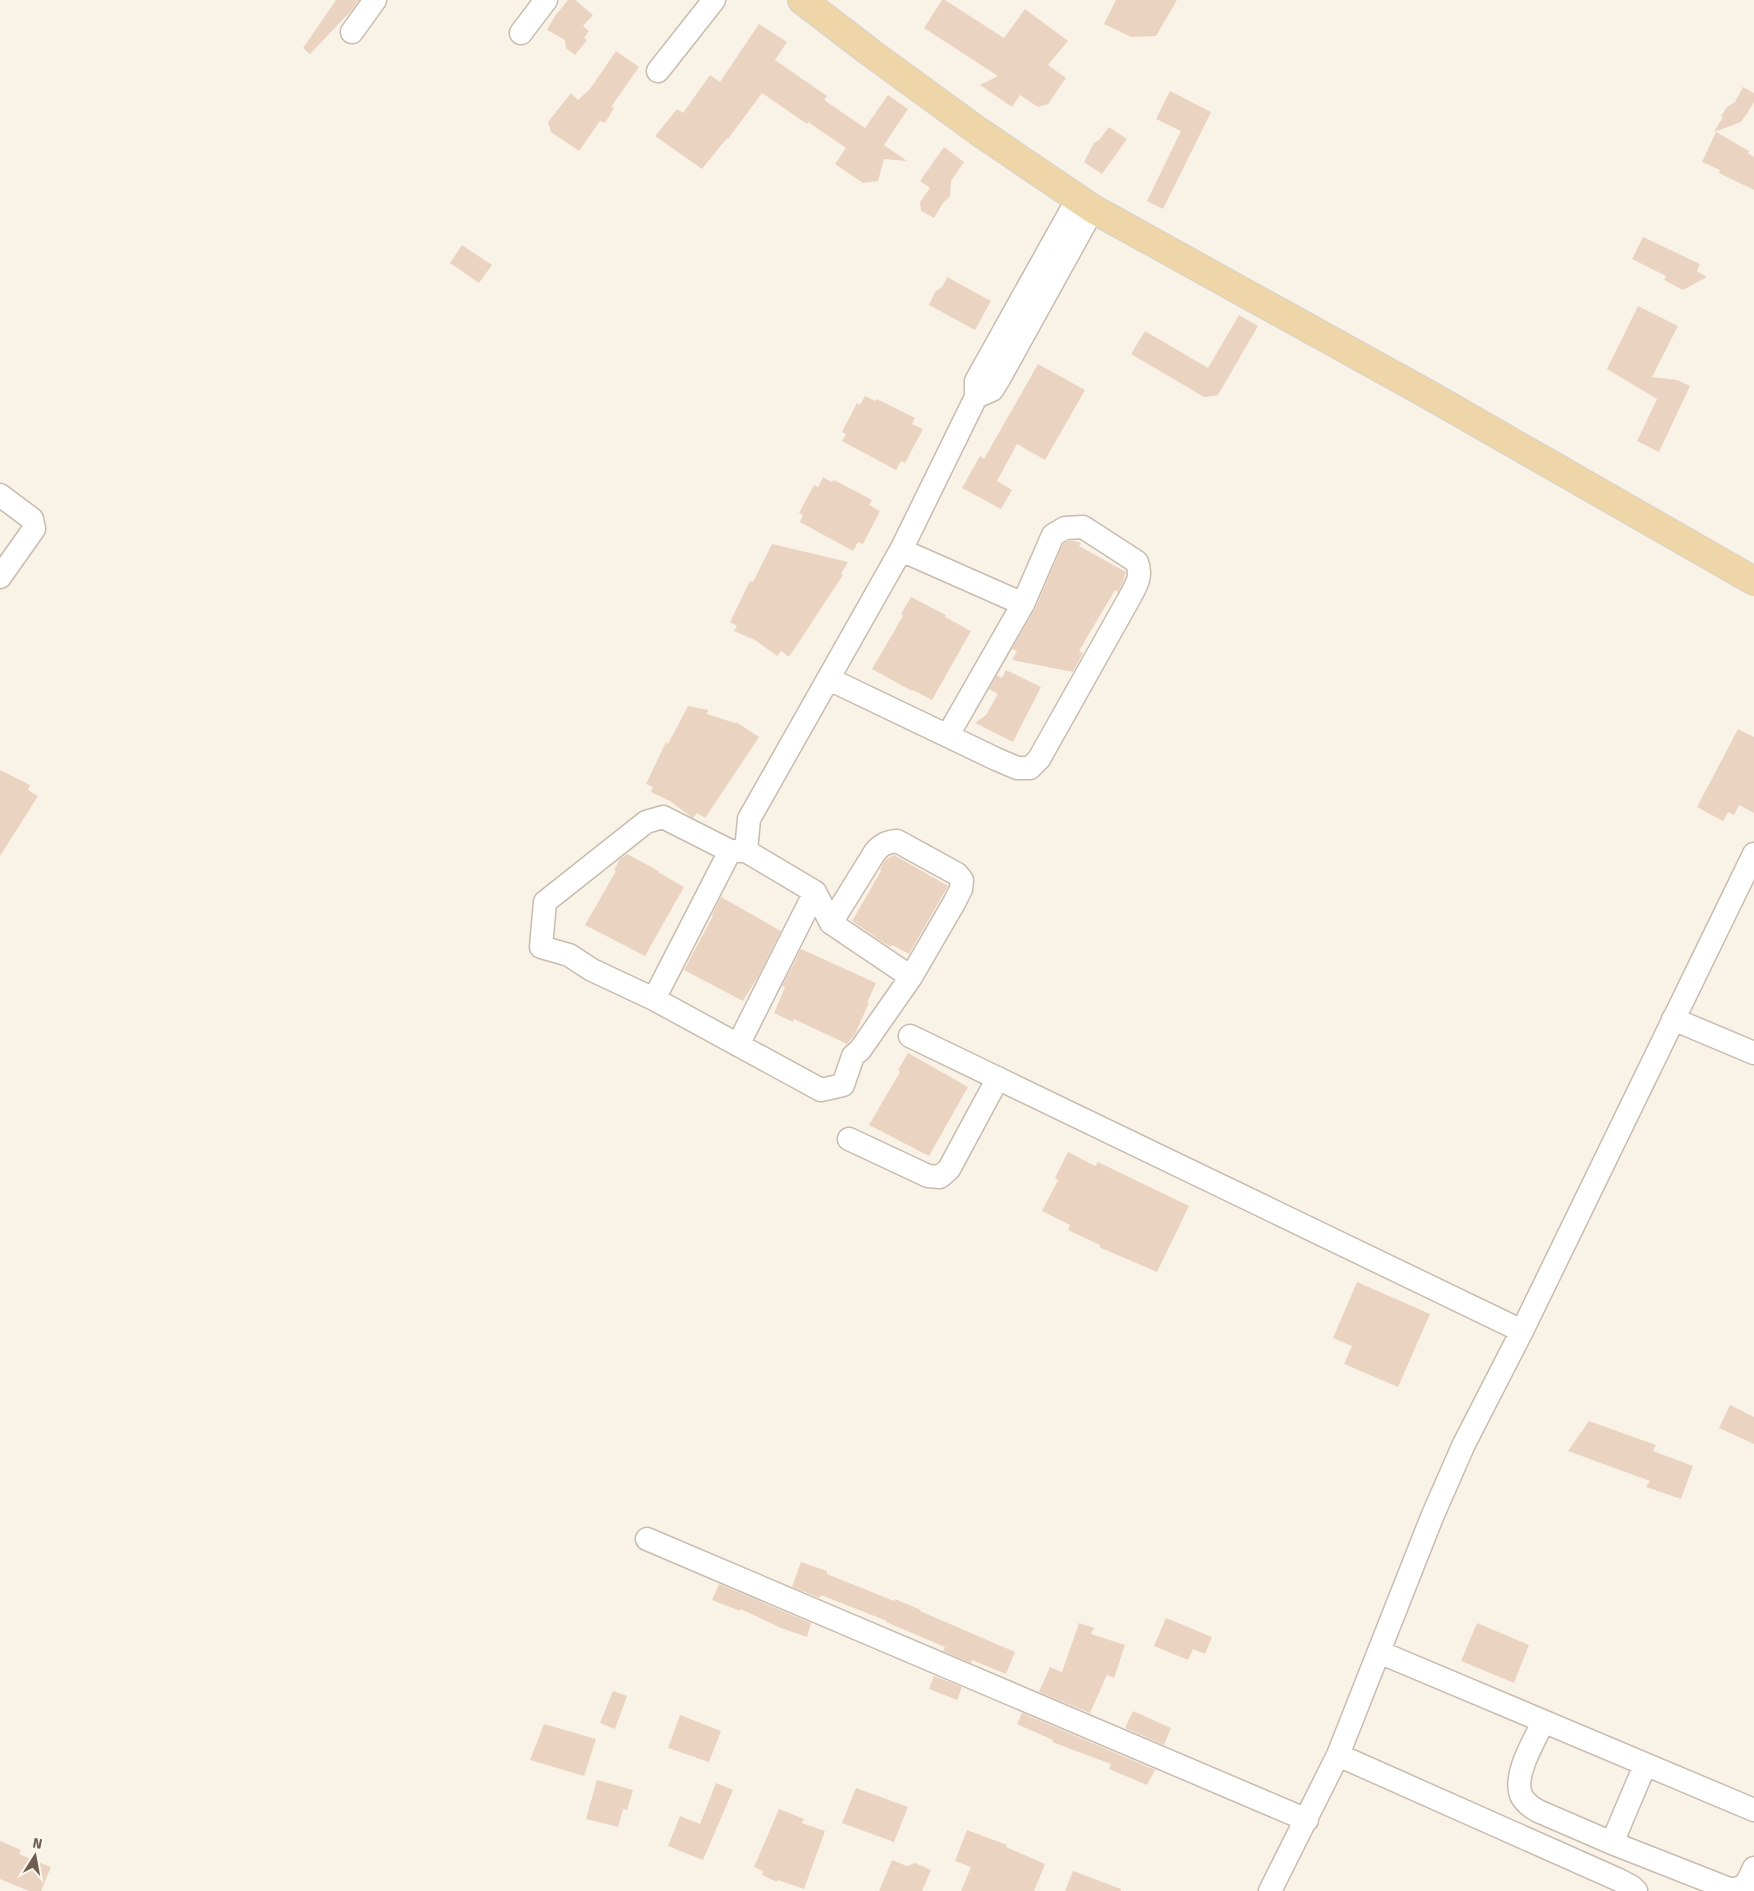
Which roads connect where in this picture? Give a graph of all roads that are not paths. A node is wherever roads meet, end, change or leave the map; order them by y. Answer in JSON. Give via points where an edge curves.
{"nodes":[{"id":1,"x":375,"y":0,"type":"edge"},
{"id":2,"x":546,"y":0,"type":"edge"},
{"id":3,"x":714,"y":0,"type":"edge"},
{"id":4,"x":802,"y":0,"type":"edge"},
{"id":5,"x":352,"y":32,"type":"dead end"},
{"id":6,"x":521,"y":33,"type":"dead end"},
{"id":7,"x":658,"y":71,"type":"dead end"},
{"id":8,"x":1086,"y":203,"type":"junction"},
{"id":9,"x":0,"y":495,"type":"edge"},
{"id":10,"x":901,"y":550,"type":"junction"},
{"id":11,"x":0,"y":577,"type":"edge"},
{"id":12,"x":1754,"y":581,"type":"edge"},
{"id":13,"x":1023,"y":604,"type":"junction"},
{"id":14,"x":829,"y":679,"type":"junction"},
{"id":15,"x":948,"y":735,"type":"junction"},
{"id":16,"x":738,"y":851,"type":"junction"},
{"id":17,"x":1754,"y":854,"type":"edge"},
{"id":18,"x":815,"y":892,"type":"junction"},
{"id":19,"x":831,"y":923,"type":"junction"},
{"id":20,"x":911,"y":977,"type":"junction"},
{"id":21,"x":654,"y":999,"type":"junction"},
{"id":22,"x":1673,"y":1019,"type":"junction"},
{"id":23,"x":910,"y":1036,"type":"dead end"},
{"id":24,"x":738,"y":1046,"type":"junction"},
{"id":25,"x":1754,"y":1053,"type":"edge"},
{"id":26,"x":998,"y":1078,"type":"junction"},
{"id":27,"x":849,"y":1139,"type":"dead end"},
{"id":28,"x":1522,"y":1331,"type":"junction"},
{"id":29,"x":647,"y":1539,"type":"dead end"},
{"id":30,"x":1379,"y":1652,"type":"junction"},
{"id":31,"x":1543,"y":1722,"type":"junction"},
{"id":32,"x":1338,"y":1755,"type":"junction"},
{"id":33,"x":1645,"y":1765,"type":"junction"},
{"id":34,"x":1754,"y":1810,"type":"edge"},
{"id":35,"x":1307,"y":1820,"type":"junction"},
{"id":36,"x":1612,"y":1843,"type":"junction"},
{"id":37,"x":1754,"y":1868,"type":"edge"},
{"id":38,"x":1270,"y":1891,"type":"edge"},
{"id":39,"x":1636,"y":1891,"type":"edge"}],
"edges":[{"from":1,"to":5,"type":"street"},
{"from":2,"to":6,"type":"street"},
{"from":3,"to":7,"type":"street"},
{"from":4,"to":8,"type":"main road","via":[[978,131]]},
{"from":8,"to":10,"type":"street","via":[[976,381],[976,397]]},
{"from":8,"to":12,"type":"main road"},
{"from":9,"to":11,"type":"street","via":[[32,519],[34,530]]},
{"from":10,"to":13,"type":"street"},
{"from":10,"to":14,"type":"street"},
{"from":13,"to":15,"type":"street"},
{"from":13,"to":15,"type":"street","via":[[1053,535],[1065,528],[1084,527],[1137,562],[1138,581],[1039,759],[1030,768],[1017,768]]},
{"from":14,"to":15,"type":"street"},
{"from":14,"to":16,"type":"street","via":[[749,819]]},
{"from":16,"to":18,"type":"street"},
{"from":16,"to":21,"type":"street"},
{"from":16,"to":21,"type":"street","via":[[663,817],[652,819],[545,902],[541,948],[569,954],[592,970]]},
{"from":17,"to":22,"type":"street"},
{"from":18,"to":19,"type":"street"},
{"from":18,"to":24,"type":"street"},
{"from":19,"to":20,"type":"street"},
{"from":19,"to":20,"type":"street","via":[[880,845],[897,841],[957,874],[962,880],[961,888]]},
{"from":20,"to":24,"type":"street","via":[[853,1056],[843,1085],[821,1090]]},
{"from":21,"to":24,"type":"street"},
{"from":22,"to":25,"type":"street"},
{"from":22,"to":28,"type":"street"},
{"from":23,"to":26,"type":"street"},
{"from":26,"to":27,"type":"street","via":[[949,1169],[940,1177],[928,1176]]},
{"from":26,"to":28,"type":"street"},
{"from":28,"to":30,"type":"street","via":[[1460,1453]]},
{"from":29,"to":35,"type":"street"},
{"from":30,"to":31,"type":"street"},
{"from":30,"to":32,"type":"street"},
{"from":31,"to":33,"type":"street"},
{"from":31,"to":36,"type":"street","via":[[1522,1771],[1522,1796],[1538,1811]]},
{"from":32,"to":35,"type":"street"},
{"from":32,"to":39,"type":"street","via":[[1619,1880]]},
{"from":33,"to":34,"type":"street"},
{"from":33,"to":36,"type":"street"},
{"from":35,"to":38,"type":"street"},
{"from":36,"to":37,"type":"street","via":[[1729,1889],[1739,1889],[1747,1883]]}]}
